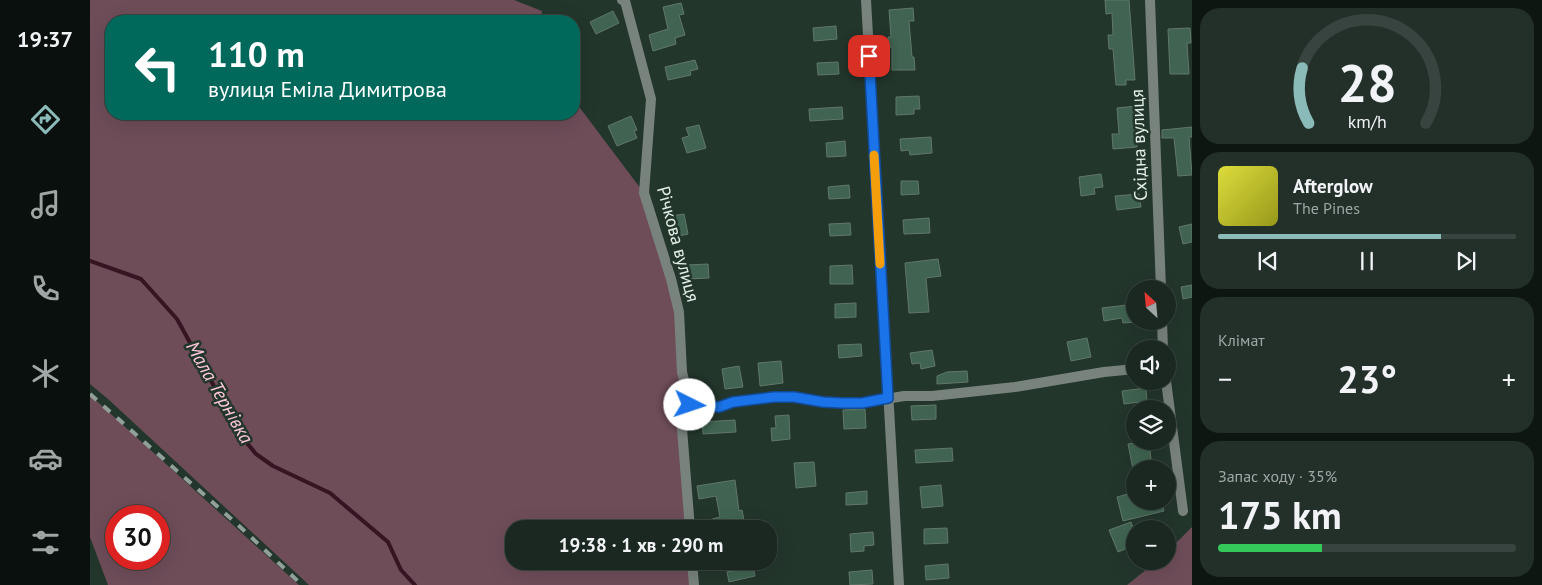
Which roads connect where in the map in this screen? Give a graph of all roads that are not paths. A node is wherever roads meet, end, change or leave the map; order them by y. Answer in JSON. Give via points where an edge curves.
{"nodes":[{"id":1,"x":625,"y":0,"type":"edge"},
{"id":2,"x":866,"y":0,"type":"edge"},
{"id":3,"x":1150,"y":0,"type":"edge"},
{"id":4,"x":1161,"y":280,"type":"edge"},
{"id":5,"x":1126,"y":370,"type":"edge"},
{"id":6,"x":1167,"y":390,"type":"edge"},
{"id":7,"x":888,"y":398,"type":"junction"},
{"id":8,"x":690,"y":405,"type":"junction"},
{"id":9,"x":1183,"y":511,"type":"dead end"},
{"id":10,"x":689,"y":520,"type":"edge"},
{"id":11,"x":693,"y":570,"type":"edge"},
{"id":12,"x":694,"y":585,"type":"edge"},
{"id":13,"x":899,"y":585,"type":"edge"}],
"edges":[{"from":1,"to":8,"type":"street","name":"Річкова вулиця","via":[[651,99],[644,193],[679,312],[682,372]]},
{"from":2,"to":7,"type":"street"},
{"from":3,"to":4,"type":"street","name":"Східна вулиця"},
{"from":5,"to":7,"type":"street","via":[[1015,387]]},
{"from":6,"to":9,"type":"street"},
{"from":7,"to":8,"type":"street","via":[[862,403],[774,397],[719,407]]},
{"from":7,"to":13,"type":"street"},
{"from":8,"to":10,"type":"street","via":[[682,429]]},
{"from":11,"to":12,"type":"street"}]}
